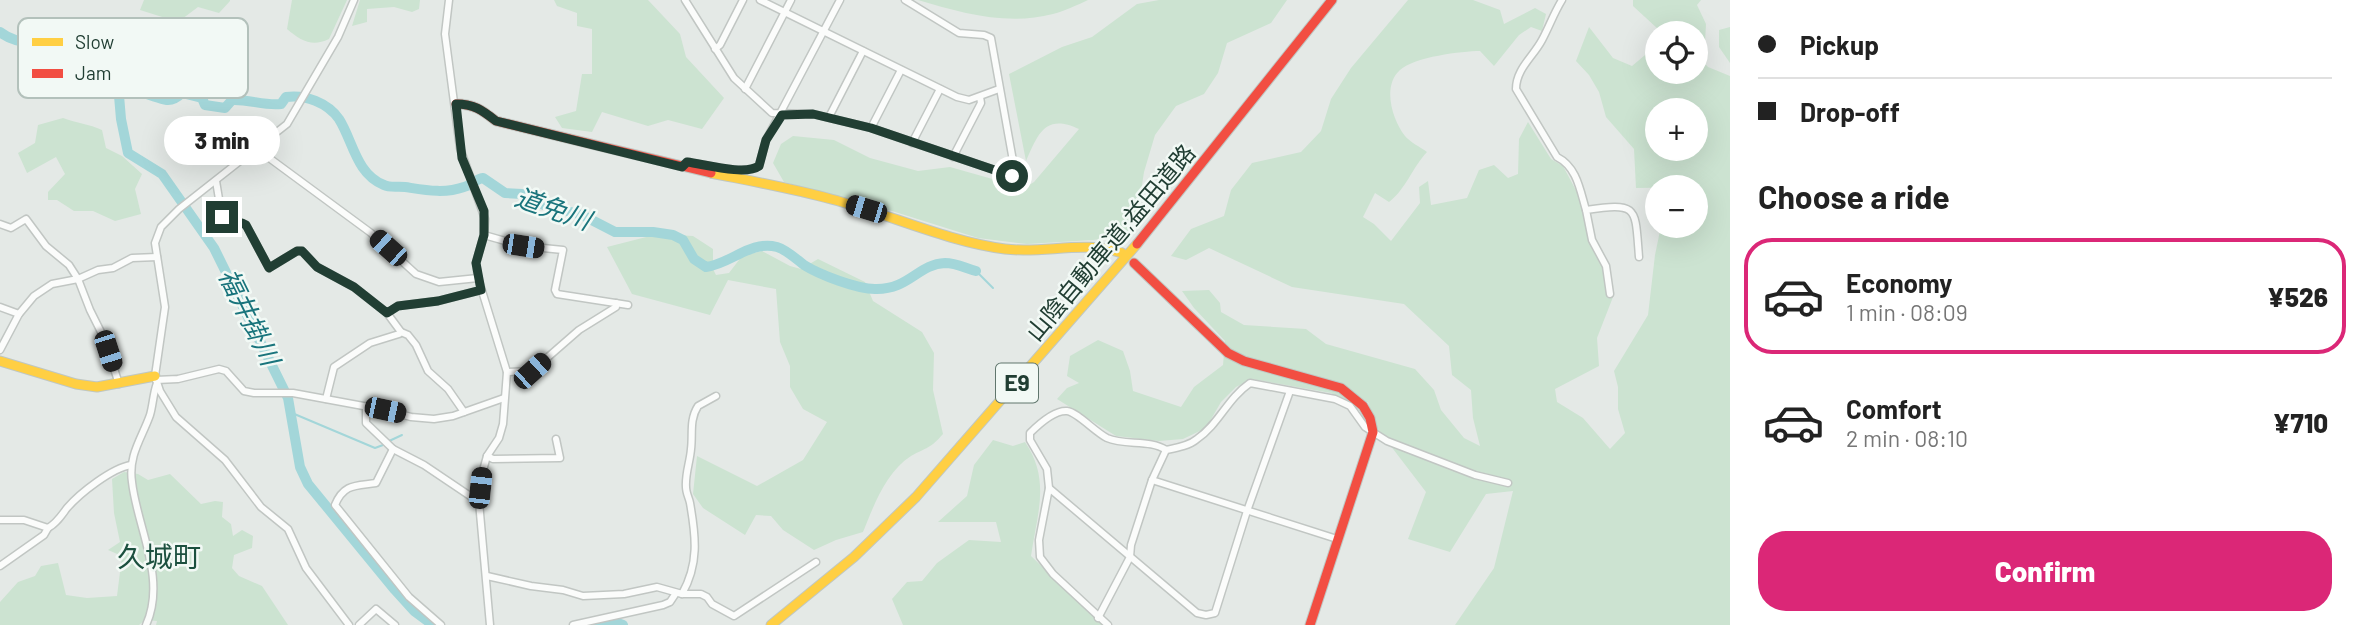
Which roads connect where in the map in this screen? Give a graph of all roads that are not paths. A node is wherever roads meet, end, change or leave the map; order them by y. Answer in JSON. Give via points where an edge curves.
{"nodes":[{"id":1,"x":354,"y":0,"type":"edge"},
{"id":2,"x":449,"y":0,"type":"edge"},
{"id":3,"x":743,"y":0,"type":"edge"},
{"id":4,"x":760,"y":0,"type":"edge"},
{"id":5,"x":791,"y":0,"type":"edge"},
{"id":6,"x":841,"y":0,"type":"edge"},
{"id":7,"x":905,"y":0,"type":"edge"},
{"id":8,"x":1332,"y":0,"type":"edge"},
{"id":9,"x":1562,"y":0,"type":"edge"},
{"id":10,"x":689,"y":2,"type":"edge"},
{"id":11,"x":785,"y":12,"type":"junction"},
{"id":12,"x":824,"y":32,"type":"junction"},
{"id":13,"x":715,"y":49,"type":"junction"},
{"id":14,"x":863,"y":51,"type":"junction"},
{"id":15,"x":901,"y":70,"type":"junction"},
{"id":16,"x":745,"y":89,"type":"junction"},
{"id":17,"x":940,"y":89,"type":"junction"},
{"id":18,"x":999,"y":89,"type":"junction"},
{"id":19,"x":980,"y":97,"type":"junction"},
{"id":20,"x":456,"y":104,"type":"junction"},
{"id":21,"x":782,"y":115,"type":"junction"},
{"id":22,"x":829,"y":117,"type":"junction"},
{"id":23,"x":871,"y":128,"type":"junction"},
{"id":24,"x":912,"y":143,"type":"junction"},
{"id":25,"x":257,"y":149,"type":"junction"},
{"id":26,"x":953,"y":158,"type":"junction"},
{"id":27,"x":682,"y":167,"type":"junction"},
{"id":28,"x":216,"y":181,"type":"junction"},
{"id":29,"x":1586,"y":209,"type":"junction"},
{"id":30,"x":0,"y":225,"type":"edge"},
{"id":31,"x":484,"y":235,"type":"junction"},
{"id":32,"x":1122,"y":253,"type":"dead end"},
{"id":33,"x":157,"y":257,"type":"junction"},
{"id":34,"x":1639,"y":257,"type":"dead end"},
{"id":35,"x":1134,"y":263,"type":"dead end"},
{"id":36,"x":478,"y":278,"type":"junction"},
{"id":37,"x":78,"y":279,"type":"junction"},
{"id":38,"x":481,"y":290,"type":"junction"},
{"id":39,"x":1610,"y":294,"type":"dead end"},
{"id":40,"x":616,"y":303,"type":"junction"},
{"id":41,"x":628,"y":305,"type":"dead end"},
{"id":42,"x":0,"y":307,"type":"edge"},
{"id":43,"x":387,"y":313,"type":"junction"},
{"id":44,"x":19,"y":314,"type":"junction"},
{"id":45,"x":401,"y":332,"type":"junction"},
{"id":46,"x":0,"y":350,"type":"edge"},
{"id":47,"x":0,"y":361,"type":"edge"},
{"id":48,"x":506,"y":372,"type":"junction"},
{"id":49,"x":156,"y":380,"type":"junction"},
{"id":50,"x":119,"y":384,"type":"junction"},
{"id":51,"x":1290,"y":391,"type":"junction"},
{"id":52,"x":716,"y":396,"type":"dead end"},
{"id":53,"x":504,"y":398,"type":"junction"},
{"id":54,"x":326,"y":399,"type":"junction"},
{"id":55,"x":366,"y":408,"type":"junction"},
{"id":56,"x":464,"y":412,"type":"junction"},
{"id":57,"x":1373,"y":432,"type":"junction"},
{"id":58,"x":556,"y":439,"type":"dead end"},
{"id":59,"x":393,"y":449,"type":"junction"},
{"id":60,"x":1166,"y":450,"type":"junction"},
{"id":61,"x":487,"y":456,"type":"junction"},
{"id":62,"x":131,"y":465,"type":"junction"},
{"id":63,"x":1153,"y":480,"type":"junction"},
{"id":64,"x":1508,"y":483,"type":"dead end"},
{"id":65,"x":1049,"y":488,"type":"junction"},
{"id":66,"x":479,"y":502,"type":"junction"},
{"id":67,"x":1247,"y":511,"type":"junction"},
{"id":68,"x":0,"y":520,"type":"edge"},
{"id":69,"x":48,"y":528,"type":"junction"},
{"id":70,"x":1337,"y":539,"type":"junction"},
{"id":71,"x":1129,"y":557,"type":"junction"},
{"id":72,"x":816,"y":562,"type":"dead end"},
{"id":73,"x":0,"y":566,"type":"edge"},
{"id":74,"x":487,"y":576,"type":"junction"},
{"id":75,"x":679,"y":594,"type":"junction"},
{"id":76,"x":734,"y":616,"type":"junction"},
{"id":77,"x":1098,"y":618,"type":"junction"},
{"id":78,"x":605,"y":621,"type":"edge"},
{"id":79,"x":146,"y":625,"type":"edge"},
{"id":80,"x":349,"y":625,"type":"edge"},
{"id":81,"x":359,"y":625,"type":"edge"},
{"id":82,"x":395,"y":625,"type":"edge"},
{"id":83,"x":441,"y":625,"type":"edge"},
{"id":84,"x":490,"y":625,"type":"edge"},
{"id":85,"x":573,"y":625,"type":"edge"},
{"id":86,"x":739,"y":625,"type":"edge"},
{"id":87,"x":771,"y":625,"type":"edge"},
{"id":88,"x":1108,"y":625,"type":"edge"},
{"id":89,"x":1310,"y":625,"type":"edge"}],
"edges":[{"from":1,"to":25,"type":"street","via":[[296,111]]},
{"from":2,"to":20,"type":"street","via":[[445,34]]},
{"from":3,"to":13,"type":"street"},
{"from":4,"to":11,"type":"street"},
{"from":5,"to":11,"type":"street"},
{"from":6,"to":12,"type":"street"},
{"from":7,"to":18,"type":"street","via":[[959,33],[990,38]]},
{"from":8,"to":87,"type":"main road","name":"山陰自動車道;益田道路","number":"E9","via":[[1133,250],[916,497],[854,557]]},
{"from":9,"to":29,"type":"street","via":[[1521,70],[1516,89],[1557,157],[1575,174]]},
{"from":10,"to":13,"type":"street"},
{"from":11,"to":12,"type":"street"},
{"from":11,"to":16,"type":"street"},
{"from":12,"to":14,"type":"street"},
{"from":12,"to":21,"type":"street"},
{"from":13,"to":16,"type":"street"},
{"from":14,"to":15,"type":"street"},
{"from":14,"to":22,"type":"street"},
{"from":15,"to":17,"type":"street"},
{"from":15,"to":23,"type":"street"},
{"from":16,"to":21,"type":"street","via":[[772,113]]},
{"from":17,"to":19,"type":"street","via":[[969,100]]},
{"from":17,"to":24,"type":"street"},
{"from":18,"to":19,"type":"street"},
{"from":18,"to":26,"type":"street","via":[[1015,172],[1012,176]]},
{"from":19,"to":26,"type":"street"},
{"from":20,"to":27,"type":"main road","via":[[480,108],[496,121]]},
{"from":20,"to":31,"type":"street","via":[[460,148],[484,211]]},
{"from":21,"to":22,"type":"street"},
{"from":21,"to":27,"type":"street","via":[[753,170],[687,162]]},
{"from":22,"to":23,"type":"street"},
{"from":23,"to":24,"type":"street"},
{"from":24,"to":26,"type":"street"},
{"from":25,"to":28,"type":"street"},
{"from":25,"to":36,"type":"street","via":[[371,233],[416,274],[439,282]]},
{"from":27,"to":32,"type":"main road","via":[[832,199],[925,230],[1004,249],[1105,247]]},
{"from":28,"to":33,"type":"street","via":[[161,227],[155,243]]},
{"from":28,"to":43,"type":"street","via":[[228,229],[246,225],[269,268],[302,251],[317,267],[354,287]]},
{"from":29,"to":34,"type":"street","via":[[1618,205],[1633,212]]},
{"from":29,"to":39,"type":"street","via":[[1592,240],[1606,266]]},
{"from":30,"to":37,"type":"street","via":[[11,228],[26,219]]},
{"from":31,"to":36,"type":"street","via":[[476,263]]},
{"from":31,"to":40,"type":"street","via":[[523,246],[564,250],[555,290],[558,294]]},
{"from":33,"to":37,"type":"street","via":[[132,258]]},
{"from":33,"to":49,"type":"street","via":[[165,307]]},
{"from":35,"to":57,"type":"main road","via":[[1228,353],[1341,388],[1355,396],[1367,412]]},
{"from":36,"to":38,"type":"street"},
{"from":37,"to":44,"type":"street","via":[[52,284]]},
{"from":37,"to":50,"type":"street"},
{"from":38,"to":43,"type":"street","via":[[398,306]]},
{"from":38,"to":48,"type":"street"},
{"from":40,"to":41,"type":"street"},
{"from":40,"to":48,"type":"street","via":[[532,371]]},
{"from":42,"to":44,"type":"street"},
{"from":43,"to":45,"type":"street"},
{"from":44,"to":46,"type":"street"},
{"from":45,"to":54,"type":"street","via":[[370,343],[334,367]]},
{"from":45,"to":56,"type":"street","via":[[416,345],[428,371]]},
{"from":47,"to":50,"type":"main road","via":[[76,384]]},
{"from":48,"to":53,"type":"street"},
{"from":49,"to":50,"type":"main road"},
{"from":49,"to":54,"type":"street","via":[[219,369],[226,370],[244,391]]},
{"from":49,"to":62,"type":"street","via":[[151,412]]},
{"from":49,"to":80,"type":"street","via":[[176,417],[225,460],[261,507],[288,529],[306,568]]},
{"from":51,"to":57,"type":"street","via":[[1350,406]]},
{"from":51,"to":60,"type":"street","via":[[1250,383],[1196,441]]},
{"from":51,"to":67,"type":"street"},
{"from":52,"to":75,"type":"street","via":[[698,406],[691,424],[686,488],[695,558],[694,569]]},
{"from":53,"to":56,"type":"street"},
{"from":53,"to":61,"type":"street","via":[[499,438]]},
{"from":54,"to":55,"type":"street"},
{"from":55,"to":56,"type":"street","via":[[435,419]]},
{"from":55,"to":59,"type":"street","via":[[366,422]]},
{"from":57,"to":64,"type":"street","via":[[1410,451]]},
{"from":57,"to":70,"type":"main road"},
{"from":58,"to":61,"type":"street","via":[[559,458],[493,460]]},
{"from":59,"to":66,"type":"street"},
{"from":59,"to":83,"type":"street","via":[[376,483],[352,486],[335,505],[409,597]]},
{"from":60,"to":63,"type":"street"},
{"from":60,"to":65,"type":"street","via":[[1111,440],[1073,413],[1059,412],[1030,433],[1047,469]]},
{"from":61,"to":66,"type":"street"},
{"from":62,"to":69,"type":"street","via":[[99,480]]},
{"from":62,"to":79,"type":"street","via":[[152,573],[153,602]]},
{"from":63,"to":67,"type":"street"},
{"from":63,"to":71,"type":"street"},
{"from":65,"to":71,"type":"street"},
{"from":65,"to":77,"type":"street","via":[[1040,557]]},
{"from":66,"to":74,"type":"street"},
{"from":67,"to":70,"type":"street"},
{"from":67,"to":71,"type":"street","via":[[1215,613],[1197,613]]},
{"from":68,"to":69,"type":"street","via":[[24,520]]},
{"from":69,"to":73,"type":"street"},
{"from":70,"to":89,"type":"main road"},
{"from":71,"to":77,"type":"street"},
{"from":72,"to":76,"type":"street"},
{"from":74,"to":75,"type":"street","via":[[583,596],[657,587]]},
{"from":74,"to":84,"type":"street"},
{"from":75,"to":76,"type":"street","via":[[701,594]]},
{"from":75,"to":78,"type":"street","via":[[663,605]]},
{"from":76,"to":86,"type":"street"},
{"from":77,"to":88,"type":"street"},
{"from":78,"to":85,"type":"street"},
{"from":81,"to":82,"type":"street","via":[[376,609]]}]}
